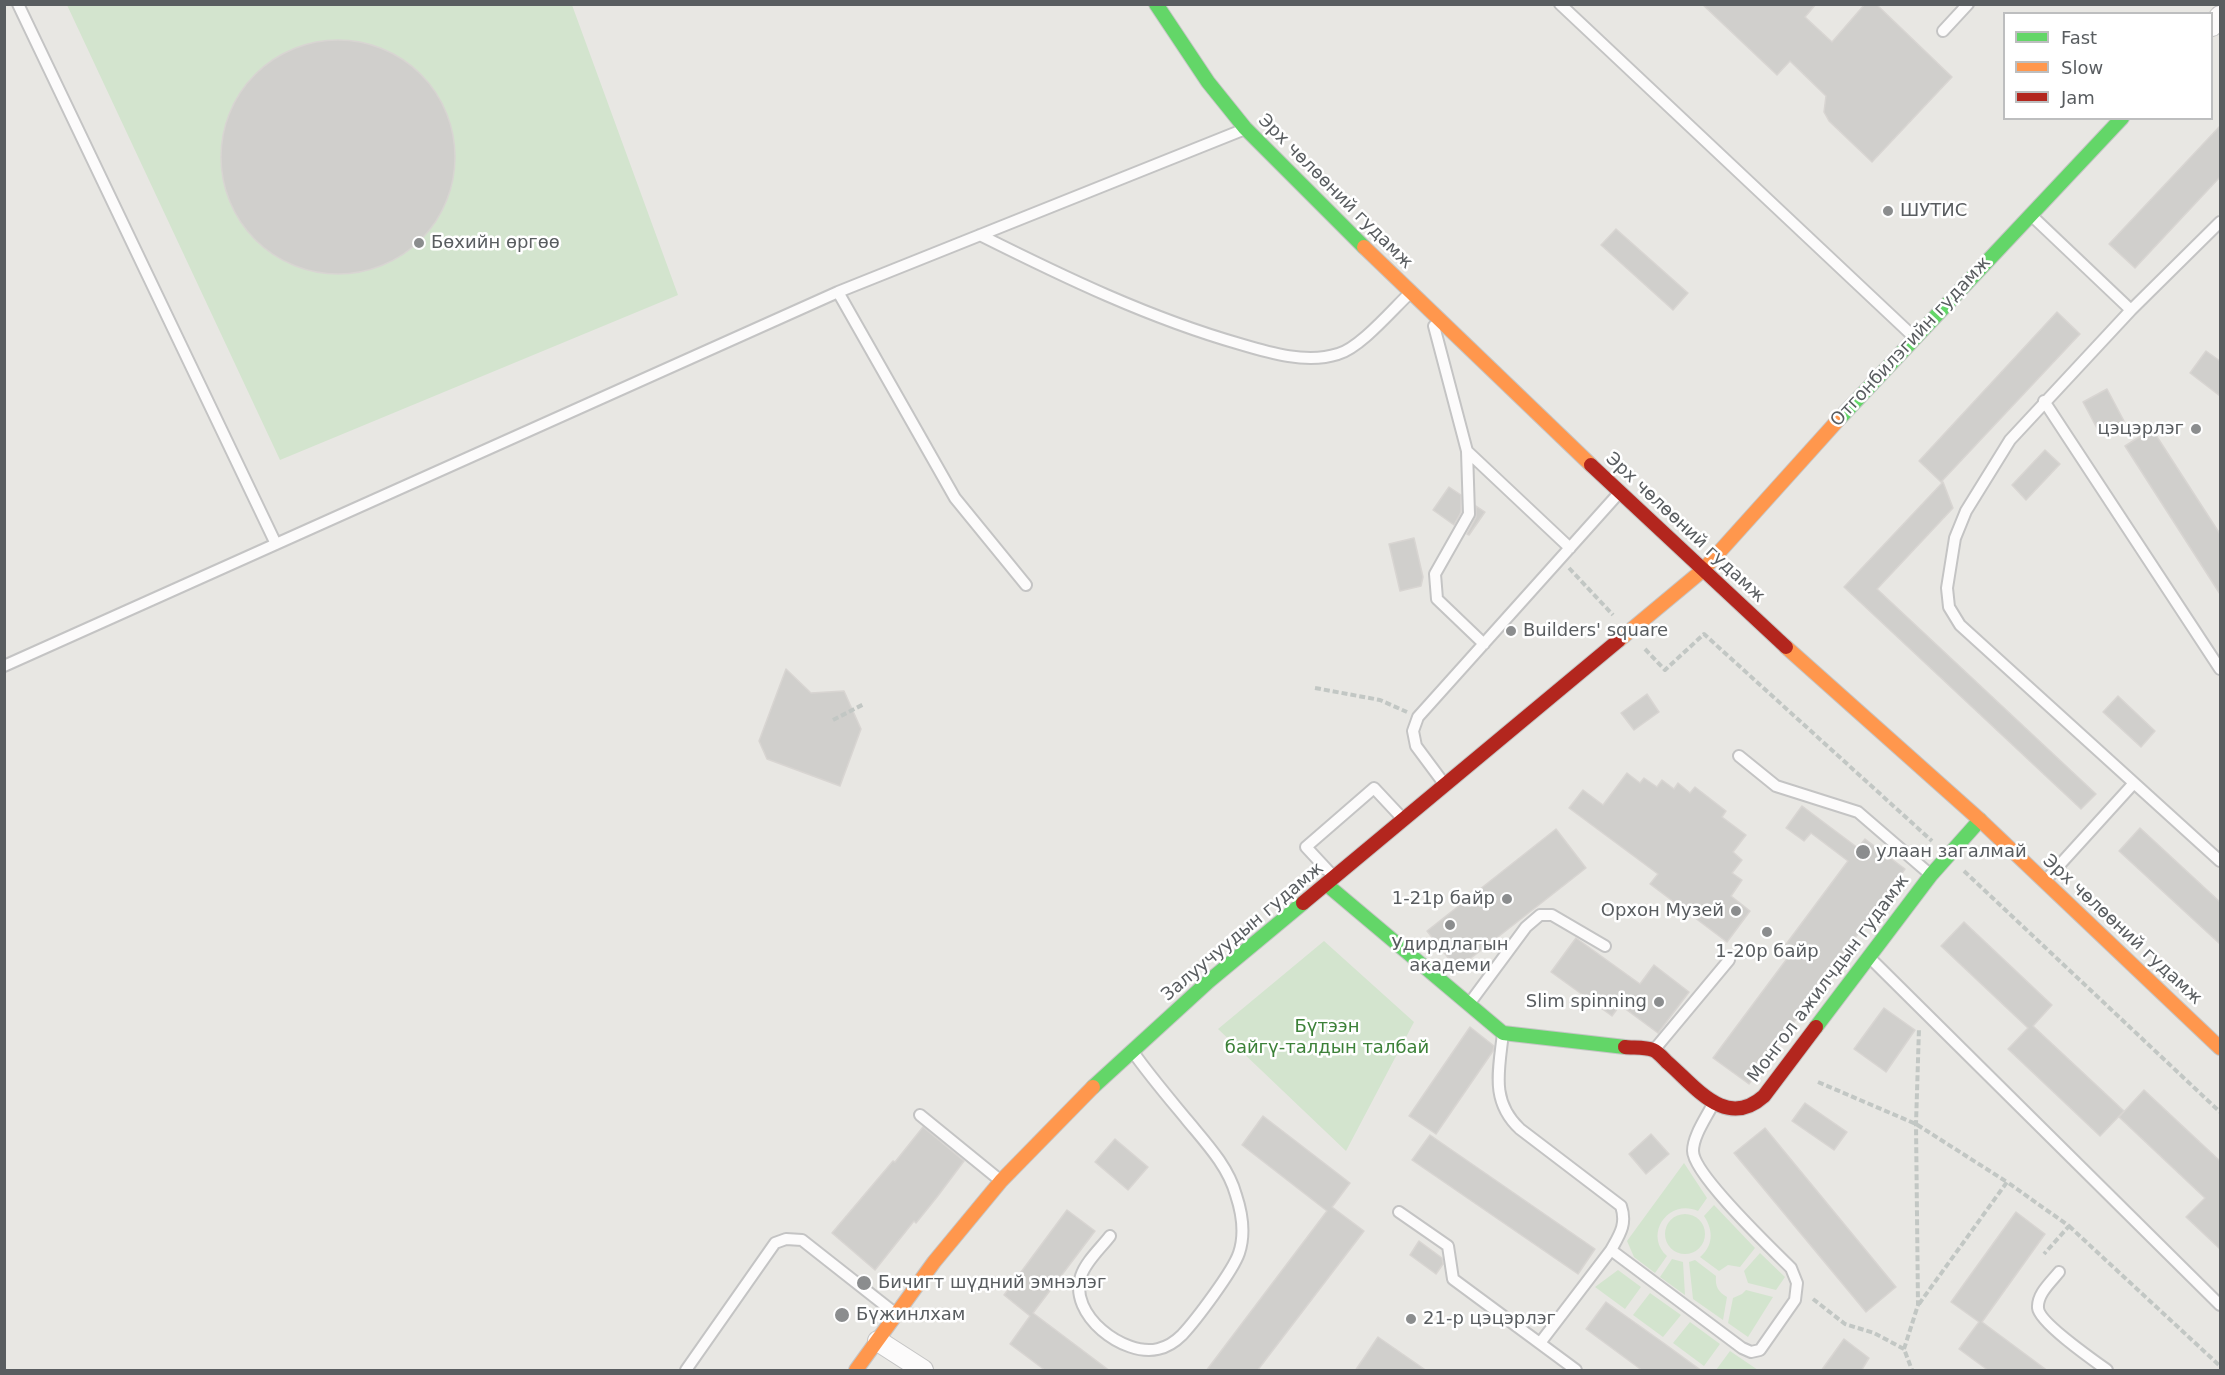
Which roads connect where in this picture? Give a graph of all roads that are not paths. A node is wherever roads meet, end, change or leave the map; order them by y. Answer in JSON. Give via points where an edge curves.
{"nodes":[{"id":1,"x":18,"y":4,"type":"edge"},
{"id":2,"x":1156,"y":4,"type":"edge"},
{"id":3,"x":1560,"y":4,"type":"edge"},
{"id":4,"x":1968,"y":4,"type":"edge"},
{"id":5,"x":1943,"y":31,"type":"dead end"},
{"id":6,"x":2120,"y":120,"type":"edge"},
{"id":7,"x":1245,"y":128,"type":"junction"},
{"id":8,"x":2030,"y":214,"type":"junction"},
{"id":9,"x":2220,"y":222,"type":"edge"},
{"id":10,"x":980,"y":235,"type":"junction"},
{"id":11,"x":838,"y":292,"type":"junction"},
{"id":12,"x":1410,"y":293,"type":"junction"},
{"id":13,"x":2131,"y":310,"type":"junction"},
{"id":14,"x":1430,"y":311,"type":"junction"},
{"id":15,"x":1915,"y":339,"type":"junction"},
{"id":16,"x":2044,"y":401,"type":"junction"},
{"id":17,"x":1467,"y":451,"type":"junction"},
{"id":18,"x":1620,"y":492,"type":"junction"},
{"id":19,"x":276,"y":544,"type":"junction"},
{"id":20,"x":1570,"y":548,"type":"junction"},
{"id":21,"x":1703,"y":570,"type":"junction"},
{"id":22,"x":1026,"y":585,"type":"dead end"},
{"id":23,"x":1484,"y":644,"type":"junction"},
{"id":24,"x":4,"y":666,"type":"edge"},
{"id":25,"x":2220,"y":669,"type":"edge"},
{"id":26,"x":1739,"y":756,"type":"dead end"},
{"id":27,"x":2134,"y":783,"type":"junction"},
{"id":28,"x":1445,"y":785,"type":"junction"},
{"id":29,"x":1404,"y":820,"type":"junction"},
{"id":30,"x":1980,"y":820,"type":"junction"},
{"id":31,"x":2220,"y":861,"type":"edge"},
{"id":32,"x":1931,"y":875,"type":"junction"},
{"id":33,"x":1330,"y":881,"type":"junction"},
{"id":34,"x":2045,"y":881,"type":"junction"},
{"id":35,"x":1605,"y":946,"type":"dead end"},
{"id":36,"x":1868,"y":957,"type":"junction"},
{"id":37,"x":1729,"y":960,"type":"dead end"},
{"id":38,"x":1469,"y":1004,"type":"junction"},
{"id":39,"x":1503,"y":1033,"type":"junction"},
{"id":40,"x":2220,"y":1048,"type":"edge"},
{"id":41,"x":1654,"y":1050,"type":"junction"},
{"id":42,"x":1133,"y":1051,"type":"junction"},
{"id":43,"x":1713,"y":1103,"type":"junction"},
{"id":44,"x":920,"y":1115,"type":"dead end"},
{"id":45,"x":1001,"y":1181,"type":"junction"},
{"id":46,"x":1399,"y":1212,"type":"dead end"},
{"id":47,"x":1110,"y":1236,"type":"dead end"},
{"id":48,"x":1611,"y":1250,"type":"junction"},
{"id":49,"x":2059,"y":1272,"type":"dead end"},
{"id":50,"x":2220,"y":1305,"type":"edge"},
{"id":51,"x":897,"y":1315,"type":"junction"},
{"id":52,"x":878,"y":1341,"type":"junction"},
{"id":53,"x":1540,"y":1343,"type":"junction"},
{"id":54,"x":686,"y":1371,"type":"edge"},
{"id":55,"x":856,"y":1371,"type":"edge"},
{"id":56,"x":923,"y":1371,"type":"edge"},
{"id":57,"x":1576,"y":1371,"type":"edge"},
{"id":58,"x":2107,"y":1371,"type":"edge"}],
"edges":[{"from":1,"to":19,"type":"lane"},
{"from":2,"to":7,"type":"street","name":"Эрх чөлөөний гудамж","via":[[1208,82]]},
{"from":3,"to":15,"type":"lane"},
{"from":4,"to":5,"type":"lane"},
{"from":6,"to":8,"type":"street","name":"Отгонбилэгийн гудамж"},
{"from":7,"to":10,"type":"lane"},
{"from":7,"to":12,"type":"street","name":"Эрх чөлөөний гудамж"},
{"from":8,"to":13,"type":"lane"},
{"from":8,"to":15,"type":"street","name":"Отгонбилэгийн гудамж"},
{"from":9,"to":13,"type":"lane"},
{"from":10,"to":11,"type":"lane"},
{"from":10,"to":12,"type":"lane","via":[[1192,330],[1278,354],[1316,358],[1340,354]]},
{"from":11,"to":19,"type":"lane"},
{"from":11,"to":22,"type":"lane","via":[[955,498]]},
{"from":12,"to":14,"type":"street","name":"Эрх чөлөөний гудамж"},
{"from":13,"to":16,"type":"lane"},
{"from":14,"to":17,"type":"lane"},
{"from":14,"to":18,"type":"street","name":"Эрх чөлөөний гудамж"},
{"from":15,"to":21,"type":"street","name":"Отгонбилэгийн гудамж"},
{"from":16,"to":25,"type":"lane"},
{"from":16,"to":27,"type":"lane","via":[[2010,440],[1966,511],[1955,538],[1947,588],[1949,607],[1960,625]]},
{"from":17,"to":20,"type":"lane"},
{"from":17,"to":23,"type":"lane","via":[[1469,514],[1435,574],[1437,599]]},
{"from":18,"to":20,"type":"lane"},
{"from":18,"to":21,"type":"street","name":"Эрх чөлөөний гудамж"},
{"from":19,"to":24,"type":"lane"},
{"from":20,"to":23,"type":"lane"},
{"from":21,"to":28,"type":"street","name":"Залуучуудын гудамж"},
{"from":21,"to":30,"type":"street","name":"Эрх чөлөөний гудамж"},
{"from":23,"to":28,"type":"lane","via":[[1418,717],[1413,731],[1416,746]]},
{"from":26,"to":32,"type":"lane","via":[[1776,786],[1858,812]]},
{"from":27,"to":31,"type":"lane"},
{"from":27,"to":34,"type":"lane"},
{"from":28,"to":29,"type":"street","name":"Залуучуудын гудамж"},
{"from":29,"to":33,"type":"street","name":"Залуучуудын гудамж"},
{"from":29,"to":33,"type":"lane","via":[[1374,788],[1306,847]]},
{"from":30,"to":32,"type":"street","name":"Монгол ажилчдын гудамж"},
{"from":30,"to":34,"type":"street","name":"Эрх чөлөөний гудамж"},
{"from":32,"to":36,"type":"street","name":"Монгол ажилчдын гудамж"},
{"from":33,"to":38,"type":"street"},
{"from":33,"to":42,"type":"street","name":"Залуучуудын гудамж","via":[[1209,981]]},
{"from":34,"to":40,"type":"street","name":"Эрх чөлөөний гудамж"},
{"from":35,"to":38,"type":"lane","via":[[1552,915],[1540,915],[1526,927]]},
{"from":36,"to":43,"type":"street","name":"Монгол ажилчдын гудамж","via":[[1764,1096],[1743,1109],[1731,1110]]},
{"from":36,"to":50,"type":"lane"},
{"from":37,"to":41,"type":"lane"},
{"from":38,"to":39,"type":"street"},
{"from":39,"to":41,"type":"street"},
{"from":39,"to":48,"type":"lane","via":[[1498,1080],[1509,1119],[1622,1206],[1623,1229]]},
{"from":41,"to":43,"type":"street","name":"Монгол ажилчдын гудамж"},
{"from":42,"to":45,"type":"street","name":"Залуучуудын гудамж"},
{"from":42,"to":47,"type":"lane","via":[[1226,1171],[1236,1193],[1242,1232],[1240,1252],[1181,1335],[1150,1350],[1120,1341],[1101,1329],[1091,1321],[1081,1303],[1081,1276]]},
{"from":43,"to":48,"type":"lane","via":[[1694,1143],[1697,1165],[1791,1268],[1797,1283],[1796,1300],[1760,1350],[1751,1352]]},
{"from":44,"to":45,"type":"lane"},
{"from":45,"to":51,"type":"street","name":"Залуучуудын гудамж","via":[[934,1262]]},
{"from":46,"to":53,"type":"lane","via":[[1448,1246],[1453,1279]]},
{"from":48,"to":53,"type":"lane"},
{"from":49,"to":58,"type":"lane","via":[[2040,1296],[2038,1308],[2044,1321]]},
{"from":51,"to":52,"type":"street","name":"Залуучуудын гудамж"},
{"from":51,"to":54,"type":"lane","via":[[802,1240],[786,1239],[775,1243]]},
{"from":52,"to":55,"type":"street","name":"Залуучуудын гудамж"},
{"from":52,"to":56,"type":"street"},
{"from":53,"to":57,"type":"lane"}]}
